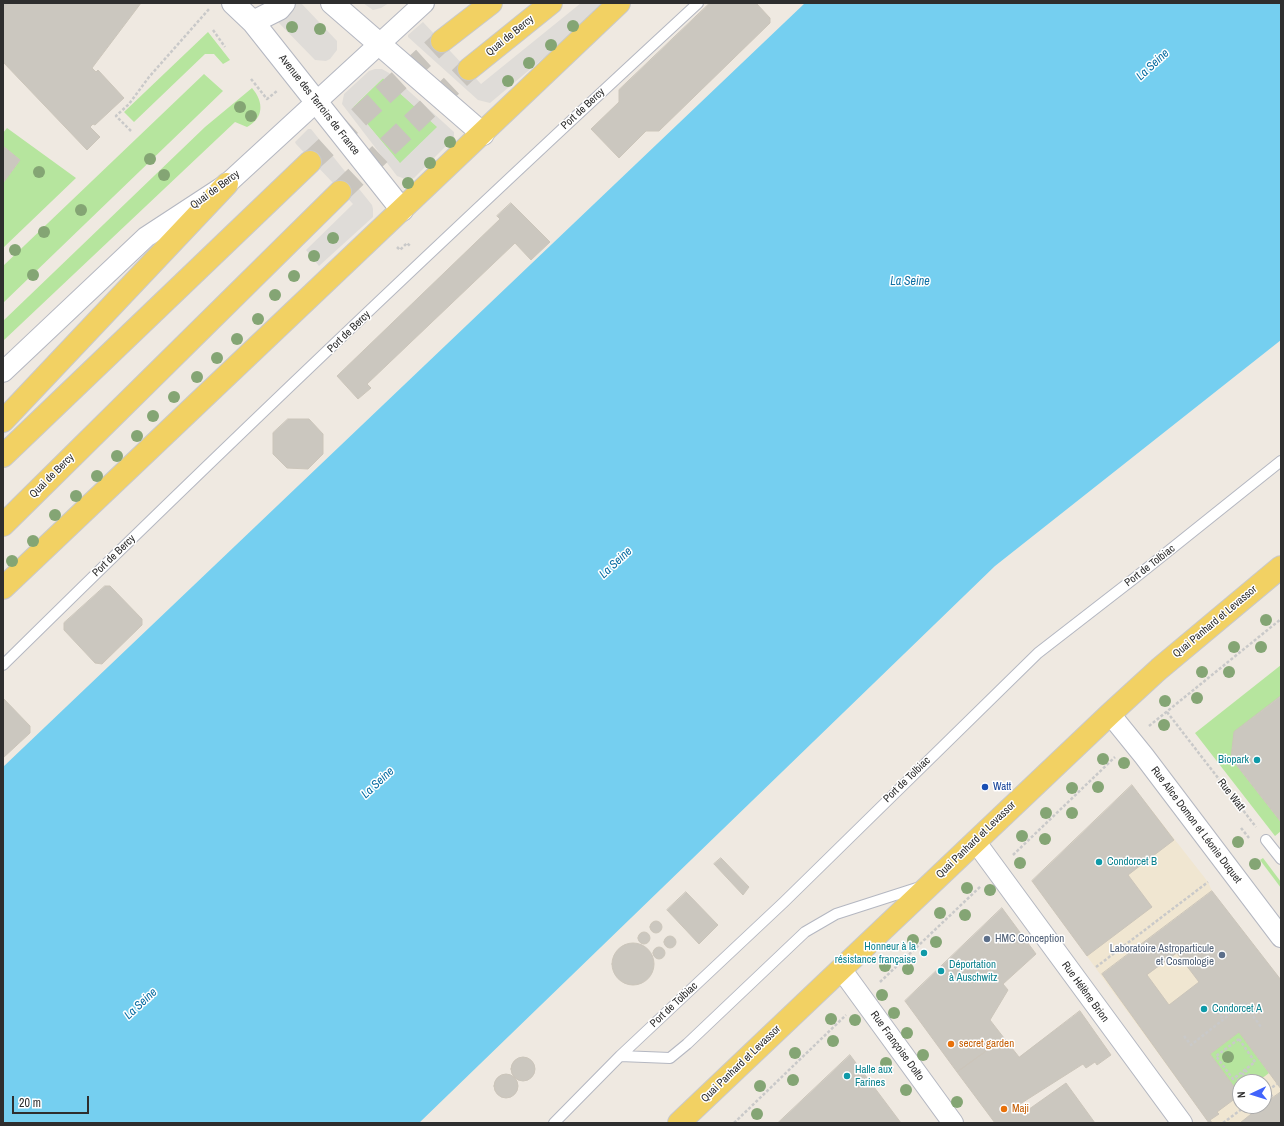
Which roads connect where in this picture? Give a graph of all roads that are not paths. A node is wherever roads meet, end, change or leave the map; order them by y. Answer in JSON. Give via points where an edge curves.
{"nodes":[{"id":1,"x":233,"y":3,"type":"edge"},
{"id":2,"x":284,"y":3,"type":"edge"},
{"id":3,"x":332,"y":3,"type":"edge"},
{"id":4,"x":424,"y":3,"type":"edge"},
{"id":5,"x":491,"y":3,"type":"edge"},
{"id":6,"x":551,"y":3,"type":"edge"},
{"id":7,"x":619,"y":3,"type":"edge"},
{"id":8,"x":698,"y":3,"type":"edge"},
{"id":9,"x":253,"y":22,"type":"junction"},
{"id":10,"x":442,"y":41,"type":"tunnel mouth"},
{"id":11,"x":378,"y":44,"type":"junction"},
{"id":12,"x":469,"y":69,"type":"tunnel mouth"},
{"id":13,"x":316,"y":102,"type":"junction"},
{"id":14,"x":483,"y":134,"type":"junction"},
{"id":15,"x":310,"y":162,"type":"tunnel mouth"},
{"id":16,"x":227,"y":184,"type":"junction"},
{"id":17,"x":340,"y":192,"type":"tunnel mouth"},
{"id":18,"x":402,"y":210,"type":"junction"},
{"id":19,"x":3,"y":372,"type":"edge"},
{"id":20,"x":3,"y":421,"type":"edge"},
{"id":21,"x":3,"y":456,"type":"edge"},
{"id":22,"x":1281,"y":461,"type":"edge"},
{"id":23,"x":3,"y":525,"type":"edge"},
{"id":24,"x":1281,"y":567,"type":"edge"},
{"id":25,"x":3,"y":588,"type":"edge"},
{"id":26,"x":3,"y":665,"type":"edge"},
{"id":27,"x":1110,"y":714,"type":"junction"},
{"id":28,"x":1266,"y":840,"type":"road end"},
{"id":29,"x":974,"y":841,"type":"junction"},
{"id":30,"x":1281,"y":859,"type":"edge"},
{"id":31,"x":931,"y":883,"type":"junction"},
{"id":32,"x":1281,"y":937,"type":"edge"},
{"id":33,"x":841,"y":969,"type":"junction"},
{"id":34,"x":620,"y":1056,"type":"junction"},
{"id":35,"x":554,"y":1123,"type":"edge"},
{"id":36,"x":679,"y":1123,"type":"edge"},
{"id":37,"x":953,"y":1123,"type":"edge"},
{"id":38,"x":1182,"y":1123,"type":"edge"}],
"edges":[{"from":1,"to":9,"type":"street","name":"Avenue des Terroirs de France"},
{"from":2,"to":9,"type":"street","via":[[279,9]]},
{"from":3,"to":11,"type":"street"},
{"from":4,"to":11,"type":"street","name":"Quai de Bercy"},
{"from":5,"to":10,"type":"main road"},
{"from":6,"to":12,"type":"main road","name":"Quai de Bercy"},
{"from":7,"to":14,"type":"main road"},
{"from":8,"to":26,"type":"lane","name":"Port de Bercy","via":[[507,180]]},
{"from":9,"to":13,"type":"street","name":"Avenue des Terroirs de France"},
{"from":11,"to":13,"type":"street","name":"Quai de Bercy"},
{"from":11,"to":14,"type":"street"},
{"from":13,"to":16,"type":"street","name":"Quai de Bercy"},
{"from":13,"to":18,"type":"street","name":"Avenue des Terroirs de France"},
{"from":14,"to":18,"type":"main road"},
{"from":15,"to":21,"type":"main road"},
{"from":16,"to":19,"type":"street","name":"Quai de Bercy","via":[[146,237]]},
{"from":16,"to":20,"type":"main road"},
{"from":17,"to":23,"type":"main road","name":"Quai de Bercy"},
{"from":18,"to":25,"type":"main road"},
{"from":22,"to":34,"type":"lane","name":"Port de Tolbiac","via":[[1038,653],[784,902]]},
{"from":24,"to":27,"type":"main road","name":"Quai Panhard et Levassor","via":[[1159,669]]},
{"from":27,"to":29,"type":"main road","name":"Quai Panhard et Levassor"},
{"from":27,"to":32,"type":"street","name":"Rue Alice Domon et Léonie Duquet"},
{"from":28,"to":30,"type":"lane"},
{"from":29,"to":31,"type":"main road","name":"Quai Panhard et Levassor"},
{"from":29,"to":38,"type":"street","name":"Rue Hélène Brion"},
{"from":31,"to":33,"type":"main road","name":"Quai Panhard et Levassor"},
{"from":31,"to":34,"type":"lane","via":[[836,914],[805,932],[670,1058]]},
{"from":33,"to":36,"type":"main road","name":"Quai Panhard et Levassor"},
{"from":33,"to":37,"type":"street","name":"Rue Françoise Dolto"},
{"from":34,"to":35,"type":"lane","name":"Port de Tolbiac"}]}
